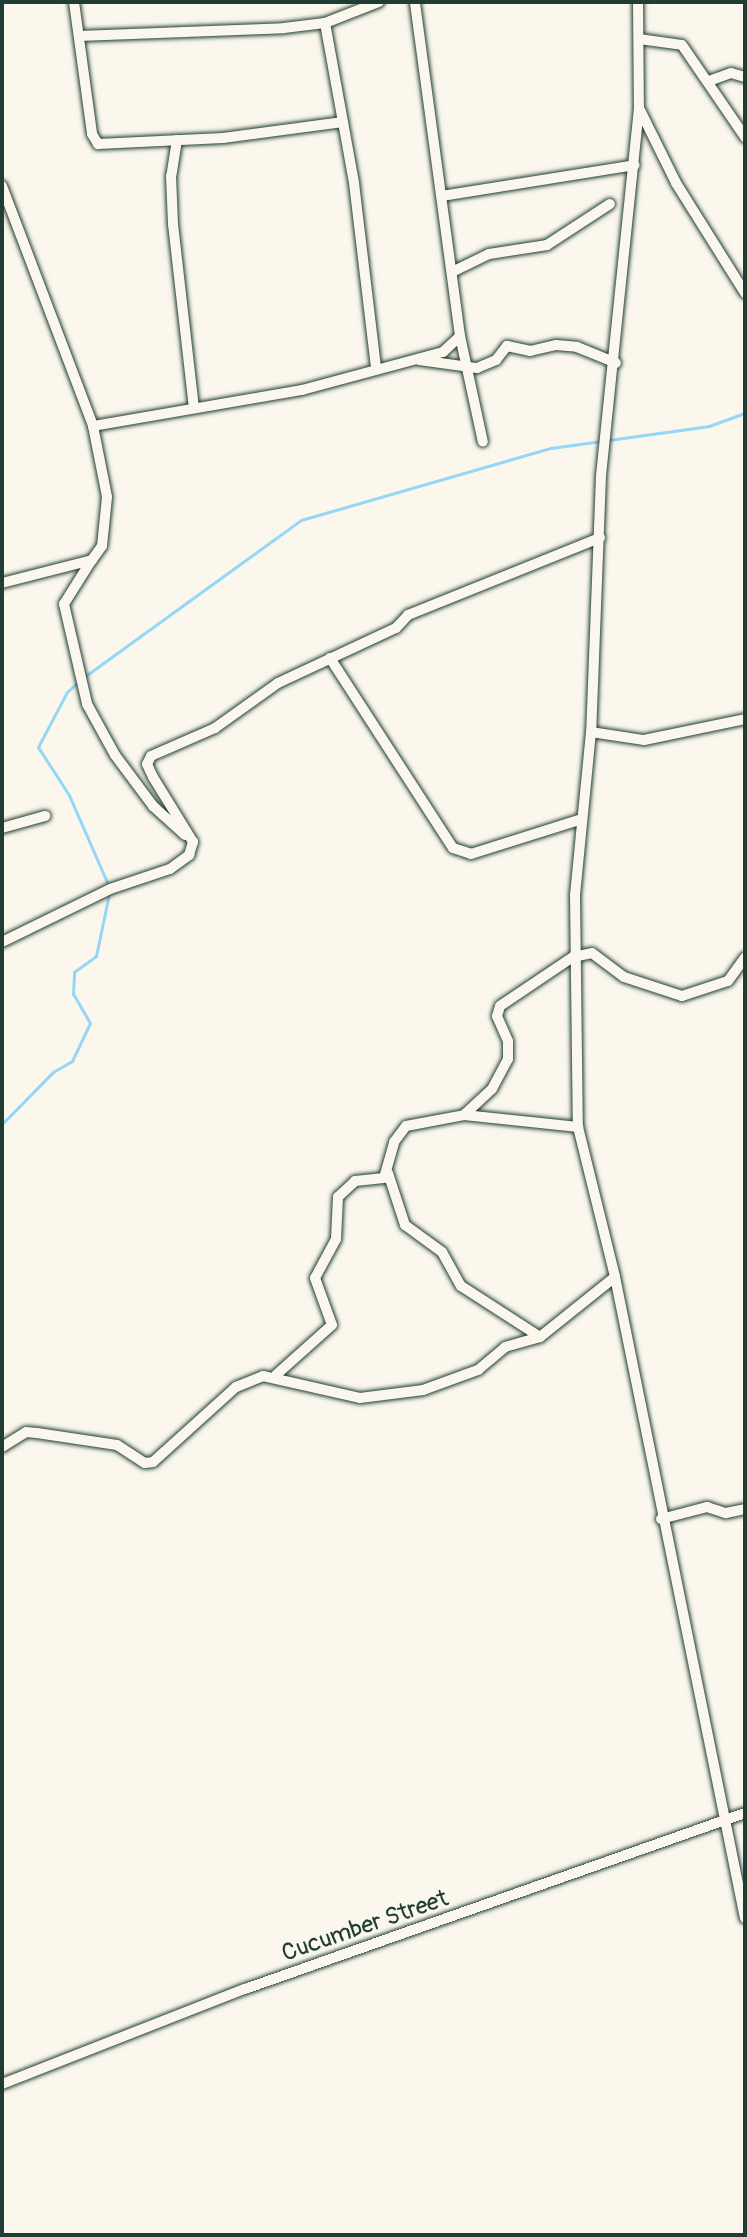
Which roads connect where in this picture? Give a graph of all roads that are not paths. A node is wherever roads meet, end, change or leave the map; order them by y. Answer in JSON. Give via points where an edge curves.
{"nodes":[{"id":1,"x":74,"y":2,"type":"edge"},
{"id":2,"x":379,"y":2,"type":"edge"},
{"id":3,"x":415,"y":2,"type":"edge"},
{"id":4,"x":638,"y":2,"type":"edge"},
{"id":5,"x":325,"y":23,"type":"junction"},
{"id":6,"x":79,"y":36,"type":"junction"},
{"id":7,"x":639,"y":39,"type":"junction"},
{"id":8,"x":745,"y":77,"type":"edge"},
{"id":9,"x":709,"y":81,"type":"junction"},
{"id":10,"x":639,"y":108,"type":"junction"},
{"id":11,"x":343,"y":122,"type":"junction"},
{"id":12,"x":745,"y":137,"type":"edge"},
{"id":13,"x":177,"y":140,"type":"junction"},
{"id":14,"x":635,"y":165,"type":"junction"},
{"id":15,"x":2,"y":186,"type":"edge"},
{"id":16,"x":442,"y":196,"type":"junction"},
{"id":17,"x":610,"y":204,"type":"dead end"},
{"id":18,"x":452,"y":272,"type":"junction"},
{"id":19,"x":745,"y":293,"type":"edge"},
{"id":20,"x":460,"y":336,"type":"junction"},
{"id":21,"x":415,"y":359,"type":"junction"},
{"id":22,"x":616,"y":363,"type":"junction"},
{"id":23,"x":470,"y":366,"type":"junction"},
{"id":24,"x":376,"y":368,"type":"junction"},
{"id":25,"x":194,"y":408,"type":"junction"},
{"id":26,"x":93,"y":426,"type":"junction"},
{"id":27,"x":483,"y":442,"type":"dead end"},
{"id":28,"x":600,"y":538,"type":"junction"},
{"id":29,"x":92,"y":560,"type":"junction"},
{"id":30,"x":2,"y":583,"type":"edge"},
{"id":31,"x":330,"y":658,"type":"junction"},
{"id":32,"x":745,"y":719,"type":"edge"},
{"id":33,"x":591,"y":732,"type":"junction"},
{"id":34,"x":45,"y":816,"type":"dead end"},
{"id":35,"x":582,"y":819,"type":"junction"},
{"id":36,"x":2,"y":828,"type":"edge"},
{"id":37,"x":193,"y":842,"type":"junction"},
{"id":38,"x":2,"y":942,"type":"edge"},
{"id":39,"x":573,"y":957,"type":"junction"},
{"id":40,"x":745,"y":958,"type":"edge"},
{"id":41,"x":464,"y":1115,"type":"junction"},
{"id":42,"x":578,"y":1127,"type":"junction"},
{"id":43,"x":388,"y":1173,"type":"junction"},
{"id":44,"x":615,"y":1277,"type":"junction"},
{"id":45,"x":540,"y":1337,"type":"junction"},
{"id":46,"x":276,"y":1375,"type":"junction"},
{"id":47,"x":2,"y":1447,"type":"edge"},
{"id":48,"x":745,"y":1509,"type":"edge"},
{"id":49,"x":661,"y":1519,"type":"junction"},
{"id":50,"x":745,"y":1813,"type":"edge"},
{"id":51,"x":723,"y":1822,"type":"junction"},
{"id":52,"x":745,"y":1918,"type":"edge"},
{"id":53,"x":2,"y":2084,"type":"edge"}],
"edges":[{"from":1,"to":6,"type":"street"},
{"from":2,"to":5,"type":"street"},
{"from":3,"to":16,"type":"street"},
{"from":4,"to":7,"type":"street"},
{"from":5,"to":6,"type":"street"},
{"from":5,"to":11,"type":"street"},
{"from":6,"to":13,"type":"street","via":[[92,134],[98,144]]},
{"from":7,"to":9,"type":"street","via":[[682,45]]},
{"from":7,"to":10,"type":"street"},
{"from":8,"to":9,"type":"street","via":[[731,73]]},
{"from":9,"to":12,"type":"street"},
{"from":10,"to":14,"type":"street"},
{"from":10,"to":19,"type":"street","via":[[676,183]]},
{"from":11,"to":13,"type":"street"},
{"from":11,"to":24,"type":"street"},
{"from":13,"to":25,"type":"street","via":[[171,176],[173,224]]},
{"from":14,"to":16,"type":"street"},
{"from":14,"to":22,"type":"street"},
{"from":15,"to":26,"type":"street"},
{"from":16,"to":18,"type":"street"},
{"from":17,"to":18,"type":"street","via":[[547,245],[489,254]]},
{"from":18,"to":20,"type":"street"},
{"from":20,"to":21,"type":"street","via":[[443,352]]},
{"from":20,"to":23,"type":"street"},
{"from":21,"to":23,"type":"street"},
{"from":21,"to":24,"type":"street"},
{"from":22,"to":23,"type":"street","via":[[577,347],[530,351],[507,346],[487,365]]},
{"from":22,"to":28,"type":"street"},
{"from":23,"to":27,"type":"street"},
{"from":24,"to":25,"type":"street","via":[[302,390]]},
{"from":25,"to":26,"type":"street"},
{"from":26,"to":29,"type":"street","via":[[107,497],[102,546]]},
{"from":28,"to":31,"type":"street","via":[[479,583]]},
{"from":28,"to":33,"type":"street"},
{"from":29,"to":30,"type":"street"},
{"from":29,"to":37,"type":"street","via":[[64,604],[87,704],[115,755],[153,806]]},
{"from":31,"to":35,"type":"street","via":[[453,848],[471,854]]},
{"from":31,"to":37,"type":"street","via":[[278,683],[215,728],[151,756],[147,764],[153,777]]},
{"from":32,"to":33,"type":"street","via":[[644,740]]},
{"from":33,"to":35,"type":"street"},
{"from":34,"to":36,"type":"street"},
{"from":35,"to":39,"type":"street"},
{"from":37,"to":38,"type":"street","via":[[189,855],[170,869],[110,889]]},
{"from":39,"to":40,"type":"street","via":[[592,953],[624,977],[682,996],[728,981]]},
{"from":39,"to":41,"type":"street","via":[[500,1006],[497,1016],[508,1041],[508,1059],[492,1089]]},
{"from":39,"to":42,"type":"street"},
{"from":41,"to":42,"type":"street"},
{"from":41,"to":43,"type":"street","via":[[406,1126],[394,1142]]},
{"from":42,"to":44,"type":"street"},
{"from":43,"to":45,"type":"street","via":[[405,1225],[442,1252],[461,1286]]},
{"from":43,"to":46,"type":"street","via":[[379,1180],[346,1185],[338,1197],[336,1239],[315,1278],[332,1325]]},
{"from":44,"to":45,"type":"street"},
{"from":44,"to":49,"type":"street"},
{"from":45,"to":46,"type":"street","via":[[505,1347],[478,1370],[390,1397],[360,1398]]},
{"from":46,"to":47,"type":"street","via":[[236,1387],[153,1462],[145,1463],[117,1445],[37,1433],[26,1432]]},
{"from":48,"to":49,"type":"street","via":[[726,1513],[707,1507]]},
{"from":49,"to":51,"type":"street"},
{"from":50,"to":51,"type":"street","name":"Cucumber Street"},
{"from":51,"to":52,"type":"street"},
{"from":51,"to":53,"type":"street","name":"Cucumber Street","via":[[259,1984]]}]}
